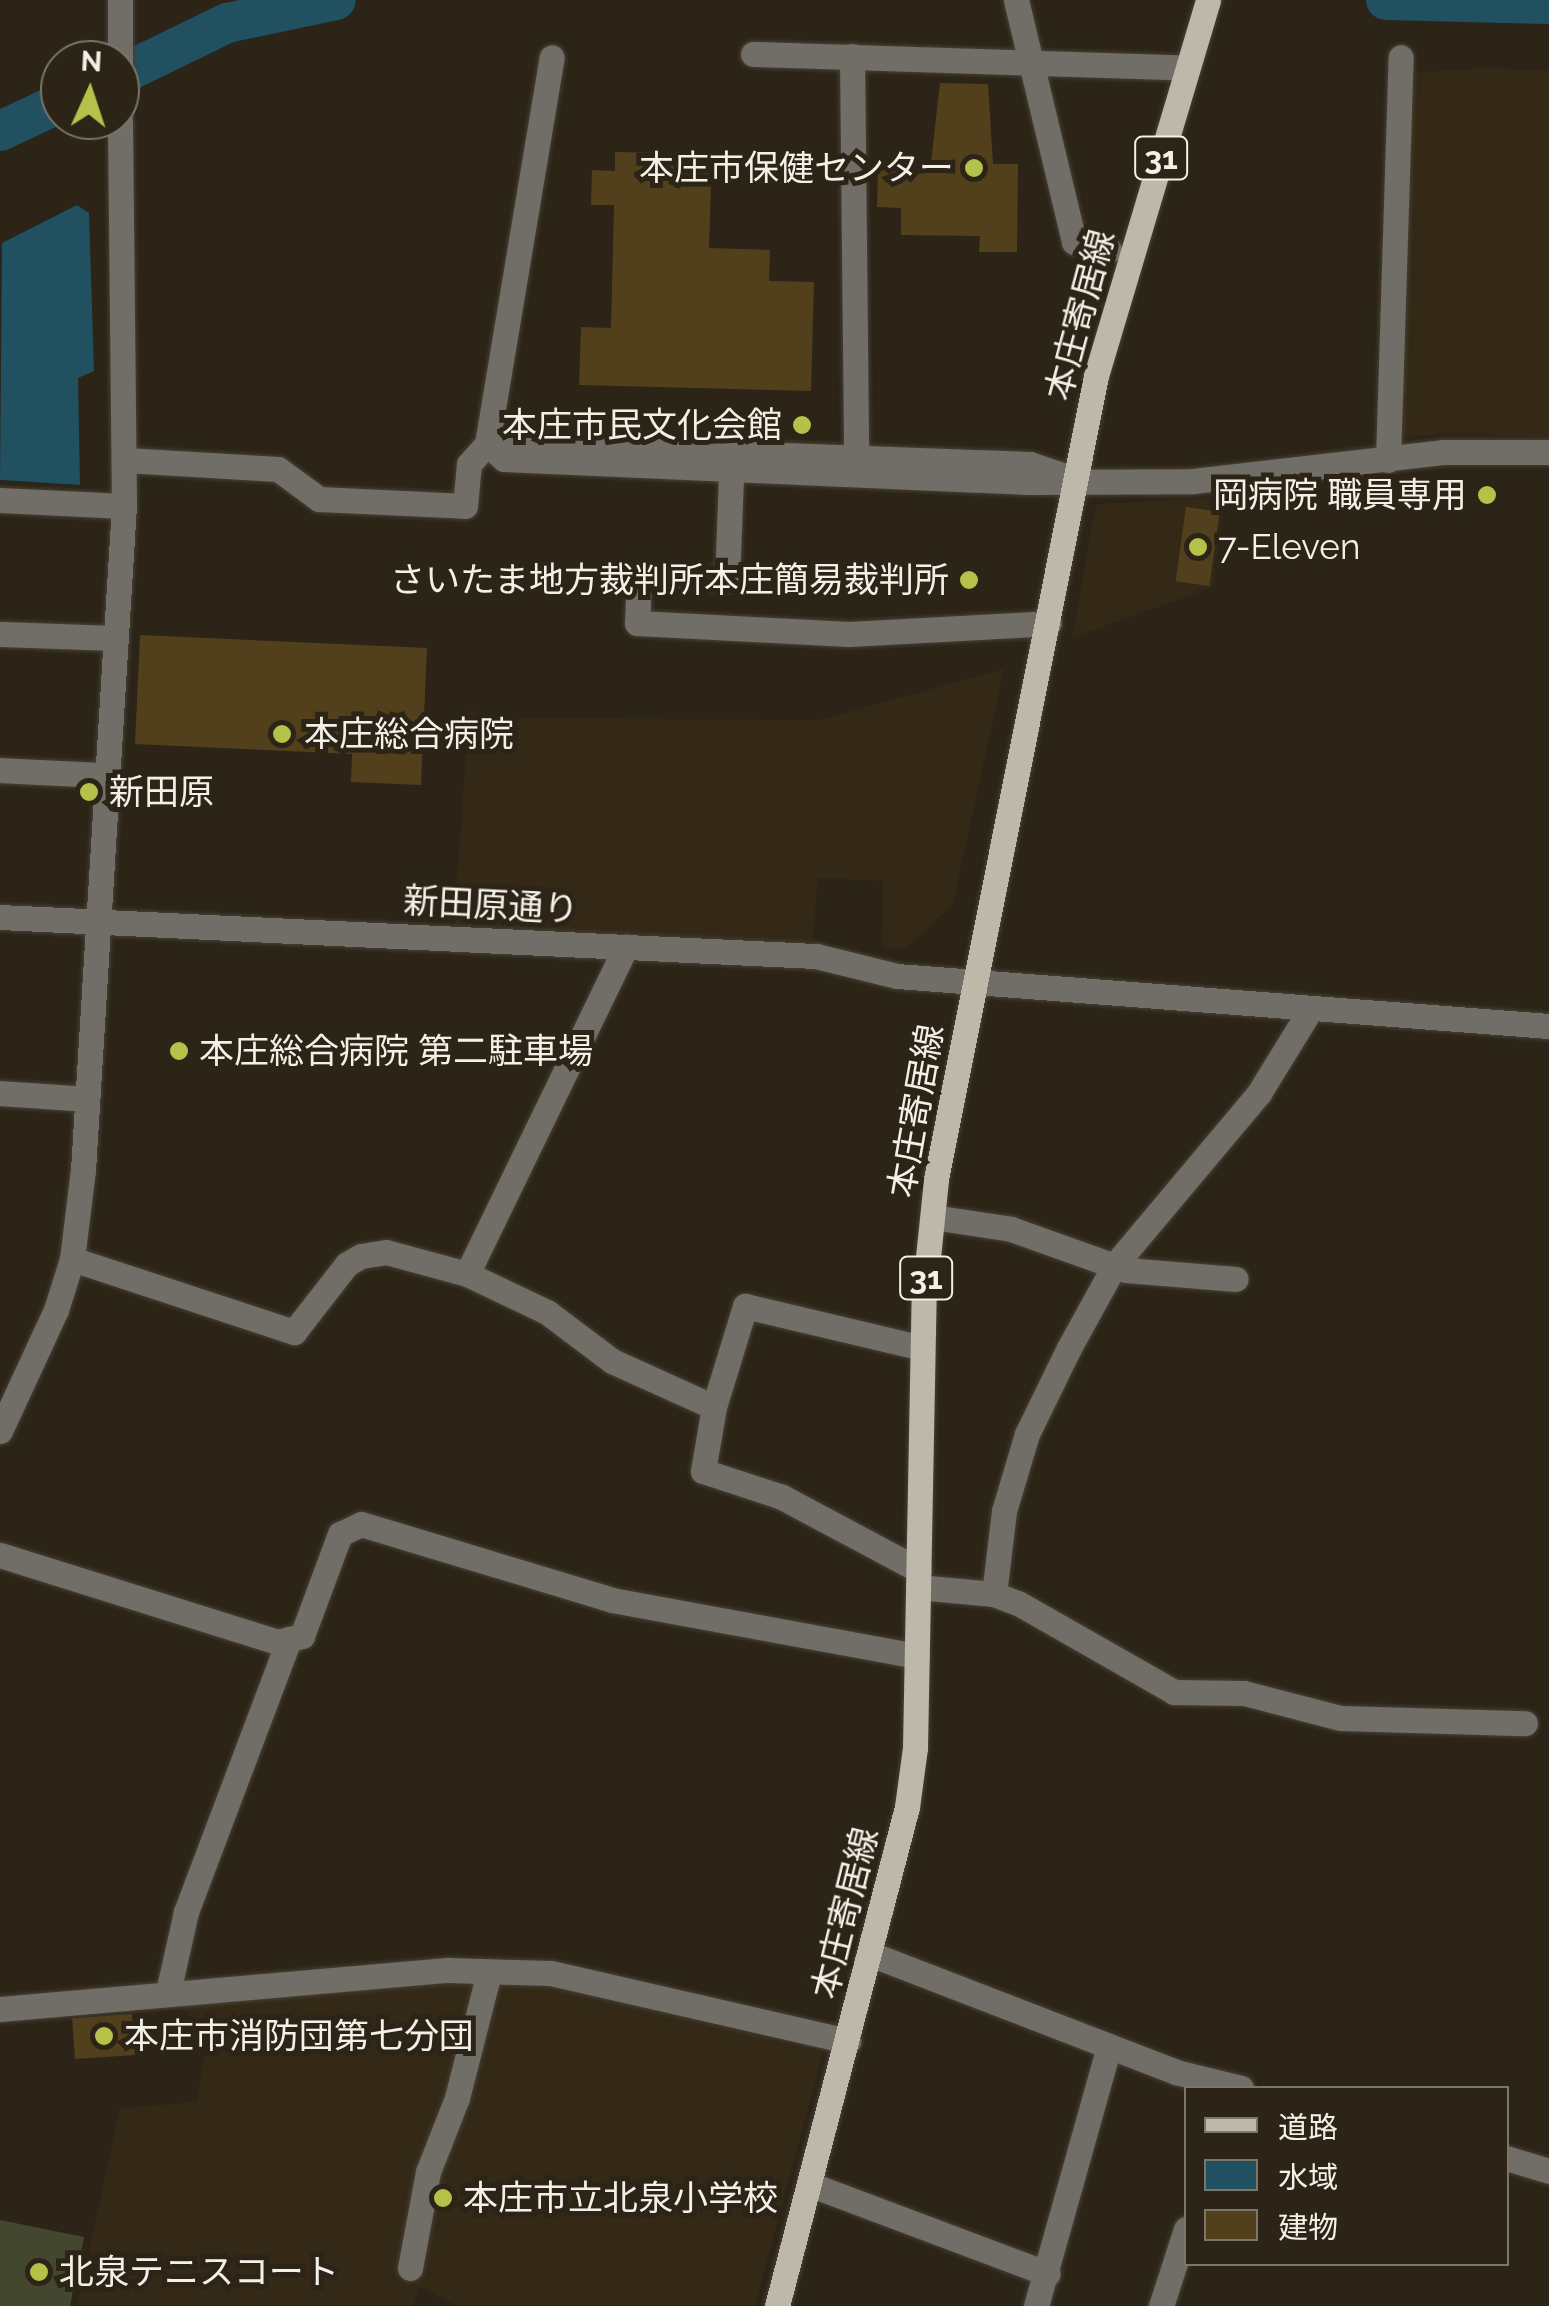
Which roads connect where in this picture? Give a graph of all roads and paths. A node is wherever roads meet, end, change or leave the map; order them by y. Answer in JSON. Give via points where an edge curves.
{"nodes":[{"id":1,"x":1016,"y":0,"type":"edge"},
{"id":2,"x":1208,"y":0,"type":"edge"},
{"id":3,"x":121,"y":4,"type":"edge"},
{"id":4,"x":121,"y":40,"type":"edge"},
{"id":5,"x":753,"y":54,"type":"dead end"},
{"id":6,"x":1031,"y":54,"type":"junction"},
{"id":7,"x":852,"y":56,"type":"junction"},
{"id":8,"x":552,"y":57,"type":"dead end"},
{"id":9,"x":1401,"y":57,"type":"dead end"},
{"id":10,"x":1188,"y":64,"type":"junction"},
{"id":11,"x":120,"y":140,"type":"edge"},
{"id":12,"x":1110,"y":250,"type":"dead end"},
{"id":13,"x":487,"y":444,"type":"junction"},
{"id":14,"x":1549,"y":452,"type":"edge"},
{"id":15,"x":125,"y":460,"type":"junction"},
{"id":16,"x":731,"y":460,"type":"junction"},
{"id":17,"x":1388,"y":460,"type":"junction"},
{"id":18,"x":856,"y":465,"type":"junction"},
{"id":19,"x":1073,"y":478,"type":"junction"},
{"id":20,"x":0,"y":500,"type":"edge"},
{"id":21,"x":124,"y":506,"type":"junction"},
{"id":22,"x":1049,"y":623,"type":"junction"},
{"id":23,"x":0,"y":634,"type":"edge"},
{"id":24,"x":116,"y":638,"type":"junction"},
{"id":25,"x":0,"y":770,"type":"edge"},
{"id":26,"x":103,"y":775,"type":"junction"},
{"id":27,"x":0,"y":917,"type":"edge"},
{"id":28,"x":96,"y":920,"type":"junction"},
{"id":29,"x":626,"y":947,"type":"junction"},
{"id":30,"x":975,"y":982,"type":"junction"},
{"id":31,"x":1310,"y":1010,"type":"junction"},
{"id":32,"x":1549,"y":1026,"type":"edge"},
{"id":33,"x":0,"y":1093,"type":"edge"},
{"id":34,"x":87,"y":1098,"type":"junction"},
{"id":35,"x":933,"y":1217,"type":"junction"},
{"id":36,"x":72,"y":1259,"type":"junction"},
{"id":37,"x":1114,"y":1266,"type":"junction"},
{"id":38,"x":467,"y":1274,"type":"junction"},
{"id":39,"x":1236,"y":1280,"type":"dead end"},
{"id":40,"x":922,"y":1348,"type":"junction"},
{"id":41,"x":714,"y":1407,"type":"junction"},
{"id":42,"x":0,"y":1431,"type":"edge"},
{"id":43,"x":0,"y":1555,"type":"edge"},
{"id":44,"x":919,"y":1579,"type":"junction"},
{"id":45,"x":994,"y":1594,"type":"junction"},
{"id":46,"x":290,"y":1640,"type":"junction"},
{"id":47,"x":917,"y":1656,"type":"junction"},
{"id":48,"x":1525,"y":1723,"type":"dead end"},
{"id":49,"x":873,"y":1955,"type":"junction"},
{"id":50,"x":489,"y":1972,"type":"junction"},
{"id":51,"x":168,"y":1992,"type":"junction"},
{"id":52,"x":0,"y":2009,"type":"edge"},
{"id":53,"x":848,"y":2041,"type":"junction"},
{"id":54,"x":1109,"y":2046,"type":"junction"},
{"id":55,"x":1235,"y":2086,"type":"edge"},
{"id":56,"x":1509,"y":2159,"type":"edge"},
{"id":57,"x":1549,"y":2171,"type":"edge"},
{"id":58,"x":809,"y":2184,"type":"junction"},
{"id":59,"x":1184,"y":2234,"type":"edge"},
{"id":60,"x":410,"y":2268,"type":"dead end"},
{"id":61,"x":1048,"y":2274,"type":"junction"},
{"id":62,"x":777,"y":2306,"type":"edge"},
{"id":63,"x":1036,"y":2306,"type":"edge"},
{"id":64,"x":1162,"y":2306,"type":"edge"}],
"edges":[{"from":1,"to":6,"type":"street"},
{"from":2,"to":10,"type":"main road","name":"本庄寄居線","number":"31"},
{"from":3,"to":4,"type":"street"},
{"from":5,"to":7,"type":"street"},
{"from":6,"to":7,"type":"street"},
{"from":6,"to":10,"type":"street"},
{"from":6,"to":12,"type":"street","via":[[1074,242]]},
{"from":7,"to":18,"type":"street"},
{"from":8,"to":13,"type":"street"},
{"from":9,"to":17,"type":"street"},
{"from":10,"to":19,"type":"main road","name":"本庄寄居線","number":"31"},
{"from":11,"to":15,"type":"street"},
{"from":13,"to":15,"type":"street","via":[[469,464],[465,506],[320,500],[278,469]]},
{"from":13,"to":16,"type":"street"},
{"from":14,"to":17,"type":"street","via":[[1442,452]]},
{"from":15,"to":21,"type":"street"},
{"from":16,"to":18,"type":"street"},
{"from":16,"to":22,"type":"street","via":[[728,578],[639,576],[637,623],[849,634]]},
{"from":17,"to":19,"type":"street","via":[[1193,481]]},
{"from":18,"to":19,"type":"street","via":[[1030,464]]},
{"from":19,"to":22,"type":"main road","name":"本庄寄居線","number":"31"},
{"from":20,"to":21,"type":"street"},
{"from":21,"to":24,"type":"street"},
{"from":22,"to":30,"type":"main road","name":"本庄寄居線","number":"31"},
{"from":23,"to":24,"type":"street"},
{"from":24,"to":26,"type":"street"},
{"from":25,"to":26,"type":"street"},
{"from":26,"to":28,"type":"street"},
{"from":27,"to":28,"type":"street","name":"新田原通り"},
{"from":28,"to":29,"type":"street","name":"新田原通り"},
{"from":28,"to":34,"type":"street"},
{"from":29,"to":30,"type":"street","name":"新田原通り","via":[[816,956],[896,976]]},
{"from":29,"to":38,"type":"street"},
{"from":30,"to":31,"type":"street","name":"新田原通り"},
{"from":30,"to":35,"type":"main road","name":"本庄寄居線","number":"31"},
{"from":31,"to":32,"type":"street","name":"新田原通り"},
{"from":31,"to":37,"type":"street","via":[[1259,1093]]},
{"from":33,"to":34,"type":"street"},
{"from":34,"to":36,"type":"street"},
{"from":35,"to":37,"type":"street","via":[[1011,1229]]},
{"from":35,"to":40,"type":"main road","name":"本庄寄居線","number":"31"},
{"from":36,"to":38,"type":"street","via":[[294,1332],[347,1264],[361,1256],[386,1252]]},
{"from":36,"to":42,"type":"street"},
{"from":37,"to":39,"type":"street"},
{"from":37,"to":45,"type":"street","via":[[1027,1434],[1004,1511]]},
{"from":38,"to":41,"type":"street","via":[[547,1312],[612,1361]]},
{"from":40,"to":41,"type":"street","via":[[745,1306]]},
{"from":40,"to":44,"type":"main road","name":"本庄寄居線","number":"31"},
{"from":41,"to":44,"type":"street","via":[[704,1470],[782,1496]]},
{"from":43,"to":46,"type":"street","via":[[278,1642]]},
{"from":44,"to":45,"type":"street"},
{"from":44,"to":47,"type":"main road","name":"本庄寄居線","number":"31"},
{"from":45,"to":48,"type":"street","via":[[1174,1692],[1244,1693],[1341,1718]]},
{"from":46,"to":47,"type":"street","via":[[302,1636],[340,1534],[362,1524],[612,1600]]},
{"from":46,"to":51,"type":"street","via":[[186,1912]]},
{"from":47,"to":49,"type":"main road","name":"本庄寄居線","number":"31","via":[[907,1807]]},
{"from":49,"to":53,"type":"main road","name":"本庄寄居線","number":"31"},
{"from":49,"to":54,"type":"street"},
{"from":50,"to":51,"type":"street"},
{"from":50,"to":53,"type":"street","via":[[550,1973]]},
{"from":50,"to":60,"type":"street","via":[[457,2098],[428,2172]]},
{"from":51,"to":52,"type":"street"},
{"from":53,"to":58,"type":"main road","name":"本庄寄居線","number":"31"},
{"from":54,"to":55,"type":"street"},
{"from":54,"to":61,"type":"street","via":[[1054,2224]]},
{"from":56,"to":57,"type":"street"},
{"from":58,"to":61,"type":"street"},
{"from":58,"to":62,"type":"main road","name":"本庄寄居線","number":"31"},
{"from":59,"to":64,"type":"street"},
{"from":61,"to":63,"type":"street"}]}
